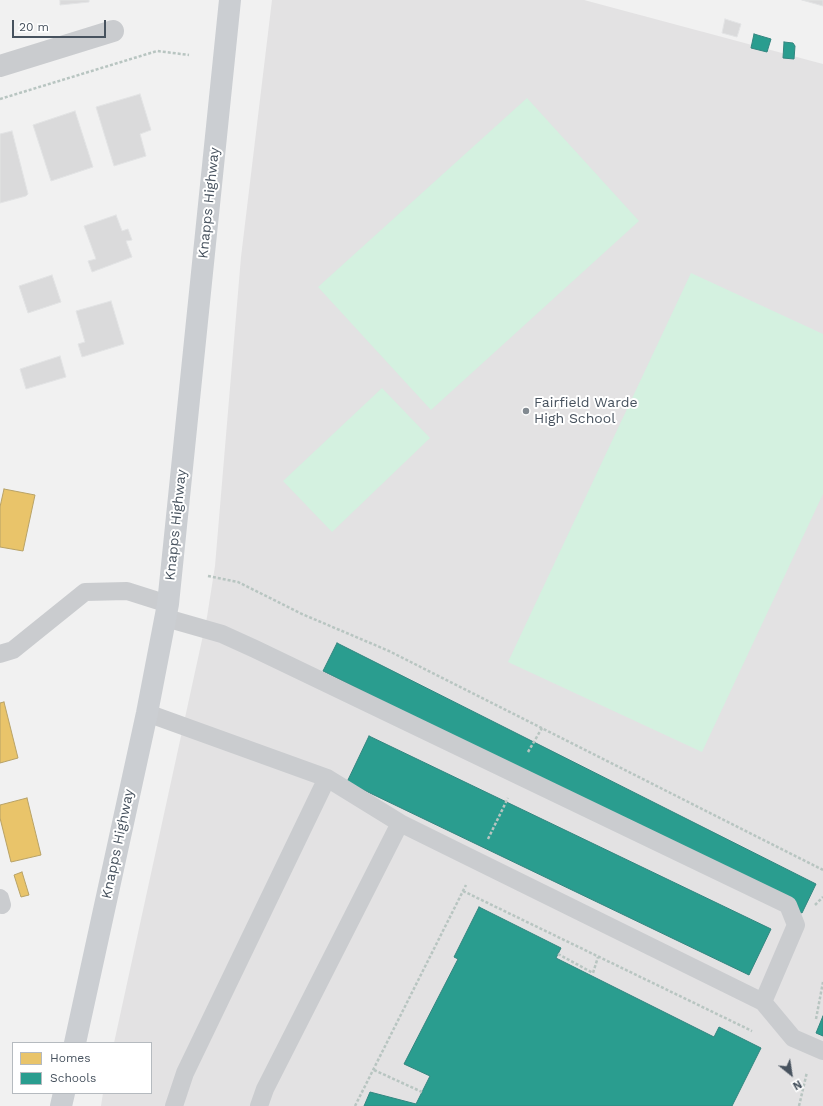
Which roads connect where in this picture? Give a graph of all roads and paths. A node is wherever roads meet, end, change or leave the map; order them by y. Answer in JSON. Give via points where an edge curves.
{"nodes":[{"id":1,"x":230,"y":0,"type":"edge"},
{"id":2,"x":113,"y":31,"type":"dead end"},
{"id":3,"x":189,"y":55,"type":"dead end"},
{"id":4,"x":0,"y":66,"type":"edge"},
{"id":5,"x":0,"y":99,"type":"edge"},
{"id":6,"x":208,"y":576,"type":"dead end"},
{"id":7,"x":167,"y":611,"type":"junction"},
{"id":8,"x":0,"y":654,"type":"edge"},
{"id":9,"x":147,"y":714,"type":"junction"},
{"id":10,"x":542,"y":728,"type":"junction"},
{"id":11,"x":519,"y":775,"type":"junction"},
{"id":12,"x":327,"y":778,"type":"junction"},
{"id":13,"x":400,"y":823,"type":"junction"},
{"id":14,"x":478,"y":861,"type":"junction"},
{"id":15,"x":823,"y":870,"type":"edge"},
{"id":16,"x":463,"y":891,"type":"junction"},
{"id":17,"x":558,"y":954,"type":"dead end"},
{"id":18,"x":598,"y":957,"type":"junction"},
{"id":19,"x":763,"y":1002,"type":"junction"},
{"id":20,"x":754,"y":1032,"type":"dead end"},
{"id":21,"x":75,"y":1042,"type":"edge"},
{"id":22,"x":823,"y":1051,"type":"edge"},
{"id":23,"x":374,"y":1070,"type":"junction"},
{"id":24,"x":422,"y":1092,"type":"dead end"},
{"id":25,"x":64,"y":1094,"type":"edge"},
{"id":26,"x":61,"y":1106,"type":"edge"},
{"id":27,"x":174,"y":1106,"type":"edge"},
{"id":28,"x":259,"y":1106,"type":"edge"},
{"id":29,"x":355,"y":1106,"type":"edge"}],
"edges":[{"from":1,"to":7,"type":"street","name":"Knapps Highway"},
{"from":2,"to":4,"type":"street"},
{"from":3,"to":5,"type":"path","via":[[157,51]]},
{"from":6,"to":10,"type":"path","via":[[238,582],[302,614],[389,651]]},
{"from":7,"to":8,"type":"lane","via":[[127,591],[85,592],[13,650]]},
{"from":7,"to":9,"type":"street","name":"Knapps Highway"},
{"from":7,"to":11,"type":"lane","via":[[255,648]]},
{"from":9,"to":12,"type":"lane"},
{"from":9,"to":21,"type":"street","name":"Knapps Highway"},
{"from":10,"to":11,"type":"path","via":[[524,758]]},
{"from":10,"to":15,"type":"path"},
{"from":11,"to":14,"type":"path"},
{"from":11,"to":19,"type":"lane","via":[[788,905],[796,925]]},
{"from":12,"to":13,"type":"lane"},
{"from":12,"to":27,"type":"lane","via":[[185,1073]]},
{"from":13,"to":14,"type":"lane"},
{"from":13,"to":28,"type":"lane","via":[[265,1089]]},
{"from":14,"to":16,"type":"path"},
{"from":14,"to":19,"type":"lane"},
{"from":16,"to":18,"type":"path"},
{"from":16,"to":23,"type":"path"},
{"from":17,"to":18,"type":"path","via":[[592,973]]},
{"from":18,"to":20,"type":"path"},
{"from":19,"to":22,"type":"lane","via":[[793,1038]]},
{"from":23,"to":24,"type":"path"},
{"from":23,"to":29,"type":"path"},
{"from":25,"to":26,"type":"street"}]}
